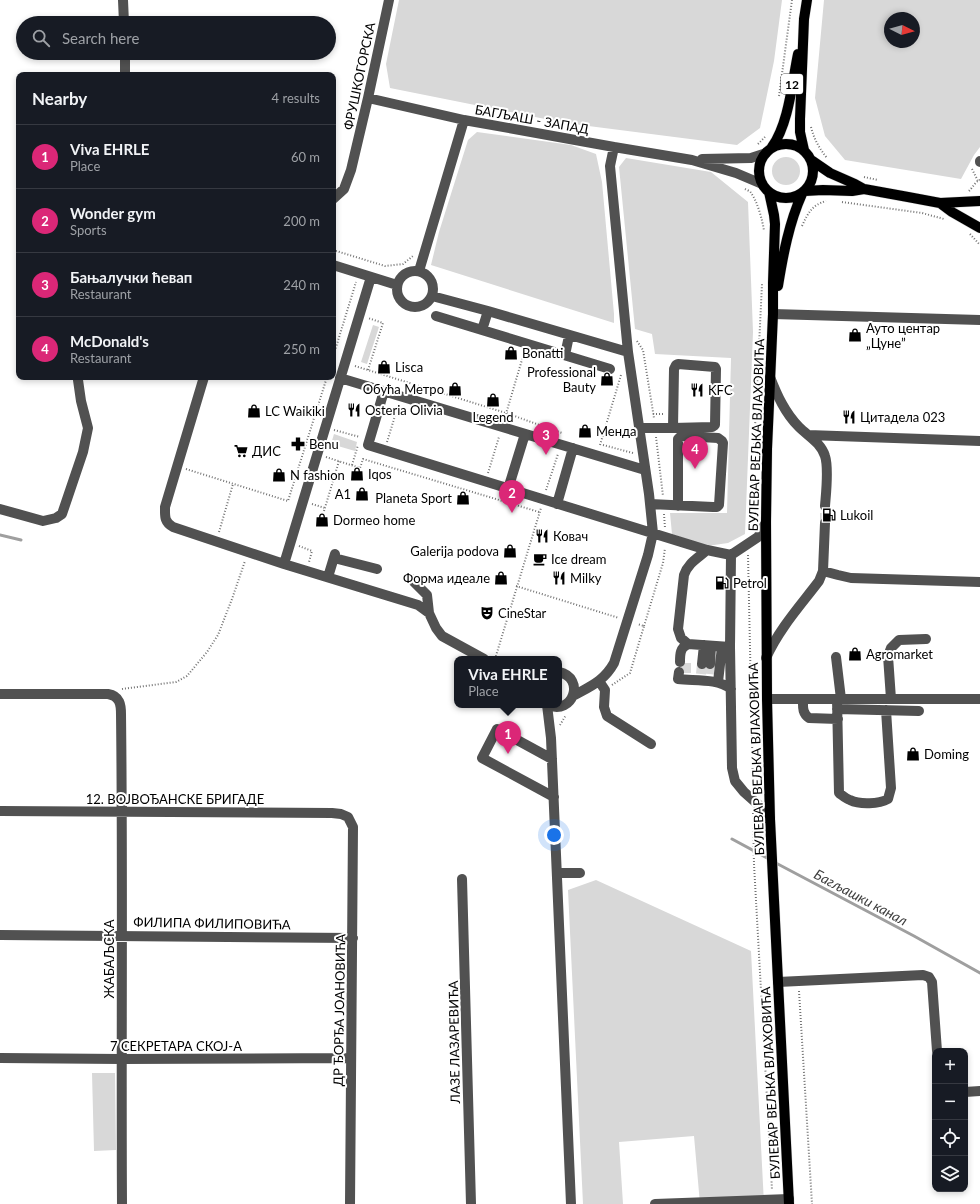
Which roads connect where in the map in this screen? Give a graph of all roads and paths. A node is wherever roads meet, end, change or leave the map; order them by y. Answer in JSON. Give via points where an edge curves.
{"nodes":[{"id":1,"x":123,"y":0,"type":"edge"},
{"id":2,"x":389,"y":0,"type":"edge"},
{"id":3,"x":792,"y":0,"type":"edge"},
{"id":4,"x":807,"y":0,"type":"edge"},
{"id":5,"x":124,"y":16,"type":"edge"},
{"id":6,"x":804,"y":19,"type":"junction"},
{"id":7,"x":125,"y":60,"type":"edge"},
{"id":8,"x":125,"y":72,"type":"edge"},
{"id":9,"x":368,"y":98,"type":"junction"},
{"id":10,"x":778,"y":100,"type":"dead end"},
{"id":11,"x":464,"y":120,"type":"junction"},
{"id":12,"x":810,"y":125,"type":"dead end"},
{"id":13,"x":767,"y":135,"type":"dead end"},
{"id":14,"x":754,"y":146,"type":"dead end"},
{"id":15,"x":614,"y":147,"type":"junction"},
{"id":16,"x":769,"y":150,"type":"junction"},
{"id":17,"x":804,"y":150,"type":"junction"},
{"id":18,"x":828,"y":159,"type":"dead end"},
{"id":19,"x":692,"y":160,"type":"junction"},
{"id":20,"x":811,"y":160,"type":"junction"},
{"id":21,"x":977,"y":164,"type":"edge"},
{"id":22,"x":861,"y":176,"type":"dead end"},
{"id":23,"x":979,"y":180,"type":"edge"},
{"id":24,"x":884,"y":182,"type":"dead end"},
{"id":25,"x":762,"y":184,"type":"junction"},
{"id":26,"x":740,"y":186,"type":"dead end"},
{"id":27,"x":864,"y":190,"type":"junction"},
{"id":28,"x":769,"y":192,"type":"junction"},
{"id":29,"x":803,"y":192,"type":"junction"},
{"id":30,"x":965,"y":193,"type":"dead end"},
{"id":31,"x":336,"y":196,"type":"edge"},
{"id":32,"x":980,"y":200,"type":"edge"},
{"id":33,"x":829,"y":201,"type":"dead end"},
{"id":34,"x":841,"y":202,"type":"dead end"},
{"id":35,"x":940,"y":203,"type":"junction"},
{"id":36,"x":944,"y":219,"type":"dead end"},
{"id":37,"x":763,"y":222,"type":"dead end"},
{"id":38,"x":801,"y":228,"type":"dead end"},
{"id":39,"x":980,"y":228,"type":"edge"},
{"id":40,"x":968,"y":233,"type":"dead end"},
{"id":41,"x":980,"y":245,"type":"edge"},
{"id":42,"x":336,"y":251,"type":"edge"},
{"id":43,"x":415,"y":254,"type":"dead end"},
{"id":44,"x":336,"y":266,"type":"edge"},
{"id":45,"x":419,"y":270,"type":"junction"},
{"id":46,"x":359,"y":273,"type":"junction"},
{"id":47,"x":371,"y":277,"type":"junction"},
{"id":48,"x":397,"y":285,"type":"junction"},
{"id":49,"x":432,"y":296,"type":"junction"},
{"id":50,"x":488,"y":311,"type":"junction"},
{"id":51,"x":347,"y":312,"type":"junction"},
{"id":52,"x":773,"y":314,"type":"junction"},
{"id":53,"x":360,"y":315,"type":"junction"},
{"id":54,"x":436,"y":316,"type":"dead end"},
{"id":55,"x":980,"y":320,"type":"edge"},
{"id":56,"x":482,"y":330,"type":"junction"},
{"id":57,"x":569,"y":336,"type":"junction"},
{"id":58,"x":527,"y":344,"type":"junction"},
{"id":59,"x":336,"y":348,"type":"edge"},
{"id":60,"x":628,"y":352,"type":"junction"},
{"id":61,"x":565,"y":355,"type":"junction"},
{"id":62,"x":336,"y":359,"type":"edge"},
{"id":63,"x":345,"y":362,"type":"junction"},
{"id":64,"x":610,"y":369,"type":"joint"},
{"id":65,"x":368,"y":370,"type":"junction"},
{"id":66,"x":770,"y":376,"type":"junction"},
{"id":67,"x":340,"y":378,"type":"junction"},
{"id":68,"x":78,"y":380,"type":"edge"},
{"id":69,"x":203,"y":380,"type":"edge"},
{"id":70,"x":326,"y":380,"type":"edge"},
{"id":71,"x":384,"y":391,"type":"junction"},
{"id":72,"x":401,"y":397,"type":"junction"},
{"id":73,"x":506,"y":413,"type":"junction"},
{"id":74,"x":502,"y":427,"type":"junction"},
{"id":75,"x":639,"y":428,"type":"junction"},
{"id":76,"x":673,"y":428,"type":"junction"},
{"id":77,"x":362,"y":430,"type":"dead end"},
{"id":78,"x":525,"y":434,"type":"junction"},
{"id":79,"x":808,"y":435,"type":"junction"},
{"id":80,"x":332,"y":436,"type":"dead end"},
{"id":81,"x":980,"y":441,"type":"edge"},
{"id":82,"x":358,"y":444,"type":"dead end"},
{"id":83,"x":561,"y":445,"type":"junction"},
{"id":84,"x":573,"y":448,"type":"junction"},
{"id":85,"x":385,"y":450,"type":"junction"},
{"id":86,"x":318,"y":454,"type":"junction"},
{"id":87,"x":643,"y":455,"type":"junction"},
{"id":88,"x":339,"y":461,"type":"junction"},
{"id":89,"x":352,"y":465,"type":"junction"},
{"id":90,"x":178,"y":466,"type":"junction"},
{"id":91,"x":645,"y":470,"type":"junction"},
{"id":92,"x":486,"y":482,"type":"junction"},
{"id":93,"x":234,"y":484,"type":"junction"},
{"id":94,"x":508,"y":489,"type":"junction"},
{"id":95,"x":543,"y":499,"type":"junction"},
{"id":96,"x":557,"y":504,"type":"junction"},
{"id":97,"x":650,"y":504,"type":"junction"},
{"id":98,"x":678,"y":506,"type":"junction"},
{"id":99,"x":825,"y":506,"type":"tunnel mouth"},
{"id":100,"x":325,"y":508,"type":"junction"},
{"id":101,"x":0,"y":509,"type":"edge"},
{"id":102,"x":310,"y":511,"type":"dead end"},
{"id":103,"x":324,"y":511,"type":"dead end"},
{"id":104,"x":539,"y":512,"type":"junction"},
{"id":105,"x":766,"y":522,"type":"junction"},
{"id":106,"x":825,"y":523,"type":"tunnel mouth"},
{"id":107,"x":653,"y":534,"type":"junction"},
{"id":108,"x":301,"y":539,"type":"dead end"},
{"id":109,"x":216,"y":542,"type":"junction"},
{"id":110,"x":749,"y":542,"type":"junction"},
{"id":111,"x":707,"y":550,"type":"junction"},
{"id":112,"x":248,"y":552,"type":"junction"},
{"id":113,"x":731,"y":555,"type":"junction"},
{"id":114,"x":766,"y":556,"type":"junction"},
{"id":115,"x":284,"y":564,"type":"junction"},
{"id":116,"x":378,"y":569,"type":"dead end"},
{"id":117,"x":306,"y":570,"type":"junction"},
{"id":118,"x":823,"y":571,"type":"junction"},
{"id":119,"x":328,"y":577,"type":"junction"},
{"id":120,"x":412,"y":579,"type":"dead end"},
{"id":121,"x":980,"y":582,"type":"edge"},
{"id":122,"x":516,"y":586,"type":"junction"},
{"id":123,"x":429,"y":613,"type":"junction"},
{"id":124,"x":628,"y":621,"type":"junction"},
{"id":125,"x":926,"y":639,"type":"dead end"},
{"id":126,"x":688,"y":644,"type":"junction"},
{"id":127,"x":717,"y":646,"type":"junction"},
{"id":128,"x":479,"y":656,"type":"edge"},
{"id":129,"x":496,"y":656,"type":"edge"},
{"id":130,"x":836,"y":657,"type":"dead end"},
{"id":131,"x":766,"y":658,"type":"junction"},
{"id":132,"x":562,"y":673,"type":"edge"},
{"id":133,"x":707,"y":674,"type":"junction"},
{"id":134,"x":596,"y":683,"type":"junction"},
{"id":135,"x":574,"y":684,"type":"junction"},
{"id":136,"x":731,"y":689,"type":"junction"},
{"id":137,"x":0,"y":694,"type":"edge"},
{"id":138,"x":111,"y":694,"type":"junction"},
{"id":139,"x":573,"y":696,"type":"junction"},
{"id":140,"x":767,"y":699,"type":"junction"},
{"id":141,"x":803,"y":699,"type":"junction"},
{"id":142,"x":890,"y":699,"type":"junction"},
{"id":143,"x":980,"y":699,"type":"edge"},
{"id":144,"x":562,"y":706,"type":"edge"},
{"id":145,"x":838,"y":706,"type":"junction"},
{"id":146,"x":548,"y":708,"type":"edge"},
{"id":147,"x":560,"y":708,"type":"edge"},
{"id":148,"x":886,"y":710,"type":"junction"},
{"id":149,"x":919,"y":711,"type":"dead end"},
{"id":150,"x":551,"y":734,"type":"junction"},
{"id":151,"x":651,"y":744,"type":"dead end"},
{"id":152,"x":552,"y":759,"type":"junction"},
{"id":153,"x":554,"y":797,"type":"junction"},
{"id":154,"x":0,"y":811,"type":"edge"},
{"id":155,"x":122,"y":812,"type":"junction"},
{"id":156,"x":348,"y":817,"type":"joint"},
{"id":157,"x":770,"y":819,"type":"junction"},
{"id":158,"x":754,"y":840,"type":"dead end"},
{"id":159,"x":557,"y":873,"type":"junction"},
{"id":160,"x":580,"y":873,"type":"dead end"},
{"id":161,"x":462,"y":879,"type":"dead end"},
{"id":162,"x":0,"y":935,"type":"edge"},
{"id":163,"x":122,"y":936,"type":"junction"},
{"id":164,"x":352,"y":938,"type":"junction"},
{"id":165,"x":798,"y":981,"type":"junction"},
{"id":166,"x":778,"y":982,"type":"junction"},
{"id":167,"x":937,"y":1048,"type":"edge"},
{"id":168,"x":0,"y":1058,"type":"edge"},
{"id":169,"x":351,"y":1058,"type":"junction"},
{"id":170,"x":121,"y":1059,"type":"junction"},
{"id":171,"x":980,"y":1091,"type":"edge"},
{"id":172,"x":968,"y":1092,"type":"edge"},
{"id":173,"x":773,"y":1200,"type":"junction"},
{"id":174,"x":789,"y":1201,"type":"edge"},
{"id":175,"x":122,"y":1204,"type":"edge"},
{"id":176,"x":350,"y":1204,"type":"edge"},
{"id":177,"x":471,"y":1204,"type":"edge"},
{"id":178,"x":571,"y":1204,"type":"edge"},
{"id":179,"x":655,"y":1204,"type":"edge"},
{"id":180,"x":812,"y":1204,"type":"edge"}],
"edges":[{"from":1,"to":5,"type":"street"},
{"from":2,"to":9,"type":"street","name":"ФРУШКОГОРСКА"},
{"from":3,"to":10,"type":"path"},
{"from":4,"to":6,"type":"main road","number":"12"},
{"from":6,"to":16,"type":"main road","number":"12","via":[[784,121],[778,139]]},
{"from":6,"to":17,"type":"main road","number":"12","via":[[800,132]]},
{"from":7,"to":8,"type":"street"},
{"from":9,"to":11,"type":"street","name":"БАГЉАШ - ЗАПАД"},
{"from":9,"to":31,"type":"street","name":"ФРУШКОГОРСКА","via":[[351,170],[344,189]]},
{"from":11,"to":15,"type":"street","name":"БАГЉАШ - ЗАПАД"},
{"from":11,"to":45,"type":"street"},
{"from":12,"to":18,"type":"path","via":[[817,145]]},
{"from":13,"to":14,"type":"path"},
{"from":15,"to":19,"type":"street","name":"БАГЉАШ - ЗАПАД"},
{"from":15,"to":60,"type":"street","via":[[610,166]]},
{"from":16,"to":17,"type":"main road","via":[[780,144],[789,144]]},
{"from":16,"to":19,"type":"street","name":"БАГЉАШ - ЗАПАД","via":[[751,158]]},
{"from":16,"to":25,"type":"main road","number":"12","via":[[760,164]]},
{"from":17,"to":20,"type":"main road","number":"12"},
{"from":19,"to":25,"type":"street","name":"БАГЉАШ - ЗАПАД"},
{"from":20,"to":27,"type":"main road","number":"12"},
{"from":20,"to":29,"type":"main road","via":[[812,180]]},
{"from":21,"to":23,"type":"path"},
{"from":22,"to":24,"type":"path"},
{"from":23,"to":30,"type":"path"},
{"from":25,"to":28,"type":"main road"},
{"from":26,"to":37,"type":"path","via":[[751,193]]},
{"from":27,"to":29,"type":"main road","number":"12"},
{"from":27,"to":35,"type":"main road","number":"12"},
{"from":28,"to":29,"type":"main road","number":"12","via":[[776,197],[785,198],[794,198]]},
{"from":28,"to":52,"type":"main road","name":"БУЛЕВАР ВЕЉКА ВЛАХОВИЋА","via":[[775,224]]},
{"from":29,"to":52,"type":"main road","name":"БУЛЕВАР ВЕЉКА ВЛАХОВИЋА","via":[[793,214],[787,237]]},
{"from":32,"to":35,"type":"main road","number":"12"},
{"from":33,"to":38,"type":"path","via":[[815,205]]},
{"from":34,"to":36,"type":"path","via":[[922,213]]},
{"from":35,"to":39,"type":"main road","number":"12"},
{"from":40,"to":41,"type":"path"},
{"from":42,"to":43,"type":"path","via":[[385,266],[403,264]]},
{"from":44,"to":46,"type":"street"},
{"from":45,"to":48,"type":"street","via":[[403,275]]},
{"from":45,"to":49,"type":"street","via":[[432,280]]},
{"from":46,"to":47,"type":"street"},
{"from":46,"to":51,"type":"path"},
{"from":47,"to":48,"type":"street"},
{"from":47,"to":53,"type":"street"},
{"from":48,"to":49,"type":"street","via":[[400,299],[408,306],[422,306]]},
{"from":49,"to":50,"type":"street"},
{"from":50,"to":56,"type":"street"},
{"from":50,"to":57,"type":"street"},
{"from":51,"to":53,"type":"path"},
{"from":51,"to":59,"type":"path"},
{"from":52,"to":55,"type":"street"},
{"from":52,"to":66,"type":"main road","name":"БУЛЕВАР ВЕЉКА ВЛАХОВИЋА"},
{"from":53,"to":63,"type":"street"},
{"from":53,"to":65,"type":"path","via":[[383,323]]},
{"from":54,"to":56,"type":"street"},
{"from":56,"to":58,"type":"street"},
{"from":57,"to":60,"type":"street"},
{"from":57,"to":61,"type":"street"},
{"from":58,"to":61,"type":"street"},
{"from":58,"to":73,"type":"path"},
{"from":60,"to":75,"type":"street"},
{"from":61,"to":64,"type":"street"},
{"from":62,"to":63,"type":"path"},
{"from":63,"to":65,"type":"path"},
{"from":63,"to":67,"type":"street"},
{"from":64,"to":87,"type":"path","via":[[622,373],[600,444]]},
{"from":65,"to":73,"type":"path"},
{"from":66,"to":79,"type":"street","via":[[787,413]]},
{"from":66,"to":105,"type":"main road","name":"БУЛЕВАР ВЕЉКА ВЛАХОВИЋА"},
{"from":67,"to":71,"type":"street"},
{"from":67,"to":86,"type":"street"},
{"from":68,"to":101,"type":"street","via":[[88,428],[83,452],[62,514],[43,521]]},
{"from":69,"to":90,"type":"street"},
{"from":70,"to":93,"type":"path","via":[[288,501]]},
{"from":71,"to":72,"type":"street"},
{"from":71,"to":85,"type":"street","via":[[368,445]]},
{"from":72,"to":74,"type":"street"},
{"from":72,"to":85,"type":"path"},
{"from":73,"to":74,"type":"path"},
{"from":73,"to":83,"type":"path","via":[[565,434]]},
{"from":74,"to":78,"type":"street"},
{"from":74,"to":92,"type":"path"},
{"from":75,"to":76,"type":"street"},
{"from":75,"to":87,"type":"street"},
{"from":76,"to":76,"type":"street","via":[[715,425],[715,367],[676,365]]},
{"from":77,"to":80,"type":"path","via":[[360,437],[334,430]]},
{"from":78,"to":83,"type":"street"},
{"from":78,"to":94,"type":"street"},
{"from":79,"to":81,"type":"street"},
{"from":79,"to":99,"type":"street","via":[[825,456]]},
{"from":82,"to":89,"type":"path"},
{"from":83,"to":84,"type":"street"},
{"from":83,"to":95,"type":"path"},
{"from":84,"to":91,"type":"street"},
{"from":84,"to":96,"type":"street"},
{"from":85,"to":92,"type":"street"},
{"from":86,"to":88,"type":"path"},
{"from":86,"to":115,"type":"street"},
{"from":87,"to":91,"type":"street"},
{"from":88,"to":89,"type":"path"},
{"from":88,"to":100,"type":"path"},
{"from":89,"to":104,"type":"path","via":[[360,468],[363,459]]},
{"from":90,"to":93,"type":"path"},
{"from":90,"to":109,"type":"street","via":[[165,508],[166,520],[172,527]]},
{"from":91,"to":97,"type":"street"},
{"from":92,"to":94,"type":"street"},
{"from":93,"to":109,"type":"path"},
{"from":94,"to":95,"type":"street"},
{"from":95,"to":96,"type":"street"},
{"from":95,"to":104,"type":"path"},
{"from":96,"to":107,"type":"street"},
{"from":97,"to":98,"type":"street"},
{"from":97,"to":107,"type":"street"},
{"from":98,"to":98,"type":"street","via":[[720,505],[723,444],[720,439],[683,436],[678,439]]},
{"from":100,"to":102,"type":"path","via":[[313,504]]},
{"from":100,"to":103,"type":"path"},
{"from":104,"to":122,"type":"path"},
{"from":105,"to":110,"type":"street","via":[[758,537]]},
{"from":105,"to":114,"type":"main road","name":"БУЛЕВАР ВЕЉКА ВЛАХОВИЋА"},
{"from":106,"to":118,"type":"street"},
{"from":107,"to":111,"type":"street"},
{"from":107,"to":124,"type":"street"},
{"from":108,"to":117,"type":"path","via":[[299,546],[312,551]]},
{"from":109,"to":112,"type":"street"},
{"from":110,"to":113,"type":"street"},
{"from":110,"to":114,"type":"street","via":[[762,546]]},
{"from":111,"to":113,"type":"street"},
{"from":111,"to":126,"type":"street","via":[[690,564],[684,575],[678,629],[681,638]]},
{"from":112,"to":115,"type":"street"},
{"from":112,"to":138,"type":"path","via":[[218,635],[187,676],[176,682],[120,690]]},
{"from":113,"to":127,"type":"street"},
{"from":114,"to":131,"type":"main road","name":"БУЛЕВАР ВЕЉКА ВЛАХОВИЋА"},
{"from":115,"to":117,"type":"street"},
{"from":116,"to":119,"type":"street","via":[[334,556]]},
{"from":117,"to":119,"type":"street"},
{"from":118,"to":121,"type":"street","via":[[851,578]]},
{"from":118,"to":131,"type":"street","via":[[819,581],[781,631]]},
{"from":119,"to":123,"type":"street","via":[[418,604]]},
{"from":120,"to":123,"type":"street","via":[[427,595]]},
{"from":122,"to":124,"type":"path"},
{"from":122,"to":129,"type":"path"},
{"from":123,"to":128,"type":"street","via":[[442,636]]},
{"from":124,"to":134,"type":"street","via":[[614,663],[609,672]]},
{"from":125,"to":142,"type":"street","via":[[899,640],[891,648],[888,656]]},
{"from":126,"to":127,"type":"street"},
{"from":126,"to":133,"type":"street","via":[[683,670]]},
{"from":127,"to":133,"type":"street"},
{"from":127,"to":133,"type":"street"},
{"from":127,"to":136,"type":"street"},
{"from":130,"to":145,"type":"street"},
{"from":131,"to":140,"type":"main road","name":"БУЛЕВАР ВЕЉКА ВЛАХОВИЋА"},
{"from":132,"to":135,"type":"street","via":[[569,676]]},
{"from":133,"to":136,"type":"street"},
{"from":134,"to":135,"type":"street"},
{"from":134,"to":139,"type":"street"},
{"from":134,"to":151,"type":"street","via":[[605,690],[606,716]]},
{"from":135,"to":139,"type":"street"},
{"from":136,"to":157,"type":"street","via":[[732,768],[735,781]]},
{"from":137,"to":138,"type":"street"},
{"from":138,"to":155,"type":"street","name":"ЖАБАЉСКА","via":[[120,701]]},
{"from":139,"to":144,"type":"street"},
{"from":140,"to":141,"type":"street"},
{"from":140,"to":157,"type":"main road","name":"БУЛЕВАР ВЕЉКА ВЛАХОВИЋА"},
{"from":141,"to":145,"type":"street"},
{"from":141,"to":145,"type":"street","via":[[803,710],[809,718]]},
{"from":142,"to":143,"type":"street"},
{"from":142,"to":145,"type":"street"},
{"from":145,"to":148,"type":"street"},
{"from":145,"to":148,"type":"street","via":[[839,793],[859,802],[881,803],[888,799],[891,788]]},
{"from":146,"to":150,"type":"street"},
{"from":147,"to":150,"type":"street"},
{"from":148,"to":149,"type":"street"},
{"from":150,"to":152,"type":"street"},
{"from":152,"to":153,"type":"street"},
{"from":152,"to":153,"type":"street","via":[[497,729],[482,758]]},
{"from":153,"to":159,"type":"street"},
{"from":154,"to":155,"type":"street","name":"12. ВОЈВОЂАНСКЕ БРИГАДЕ"},
{"from":155,"to":156,"type":"street","name":"12. ВОЈВОЂАНСКЕ БРИГАДЕ","via":[[332,813]]},
{"from":155,"to":163,"type":"street","name":"ЖАБАЉСКА"},
{"from":156,"to":164,"type":"street","name":"ДР ЂОРЂА ЈОАНОВИЋА","via":[[353,827]]},
{"from":157,"to":166,"type":"main road","name":"БУЛЕВАР ВЕЉКА ВЛАХОВИЋА"},
{"from":158,"to":173,"type":"path"},
{"from":159,"to":160,"type":"street"},
{"from":159,"to":178,"type":"street"},
{"from":161,"to":177,"type":"street","name":"ЛАЗЕ ЛАЗАРЕВИЋА"},
{"from":162,"to":163,"type":"street","name":"ФИЛИПА ФИЛИПОВИЋА"},
{"from":163,"to":164,"type":"street","name":"ФИЛИПА ФИЛИПОВИЋА"},
{"from":163,"to":170,"type":"street","name":"ЖАБАЉСКА"},
{"from":164,"to":169,"type":"street","name":"ДР ЂОРЂА ЈОАНОВИЋА"},
{"from":165,"to":166,"type":"street"},
{"from":165,"to":167,"type":"street","via":[[924,975],[929,977],[932,982]]},
{"from":165,"to":180,"type":"path"},
{"from":166,"to":174,"type":"main road","name":"БУЛЕВАР ВЕЉКА ВЛАХОВИЋА"},
{"from":168,"to":170,"type":"street","name":"7 СЕКРЕТАРА СКОЈ-А"},
{"from":169,"to":170,"type":"street","name":"7 СЕКРЕТАРА СКОЈ-А"},
{"from":169,"to":176,"type":"street","name":"ДР ЂОРЂА ЈОАНОВИЋА"},
{"from":170,"to":175,"type":"street","name":"ЖАБАЉСКА"},
{"from":171,"to":172,"type":"street"},
{"from":173,"to":174,"type":"street"},
{"from":173,"to":179,"type":"street"}]}
